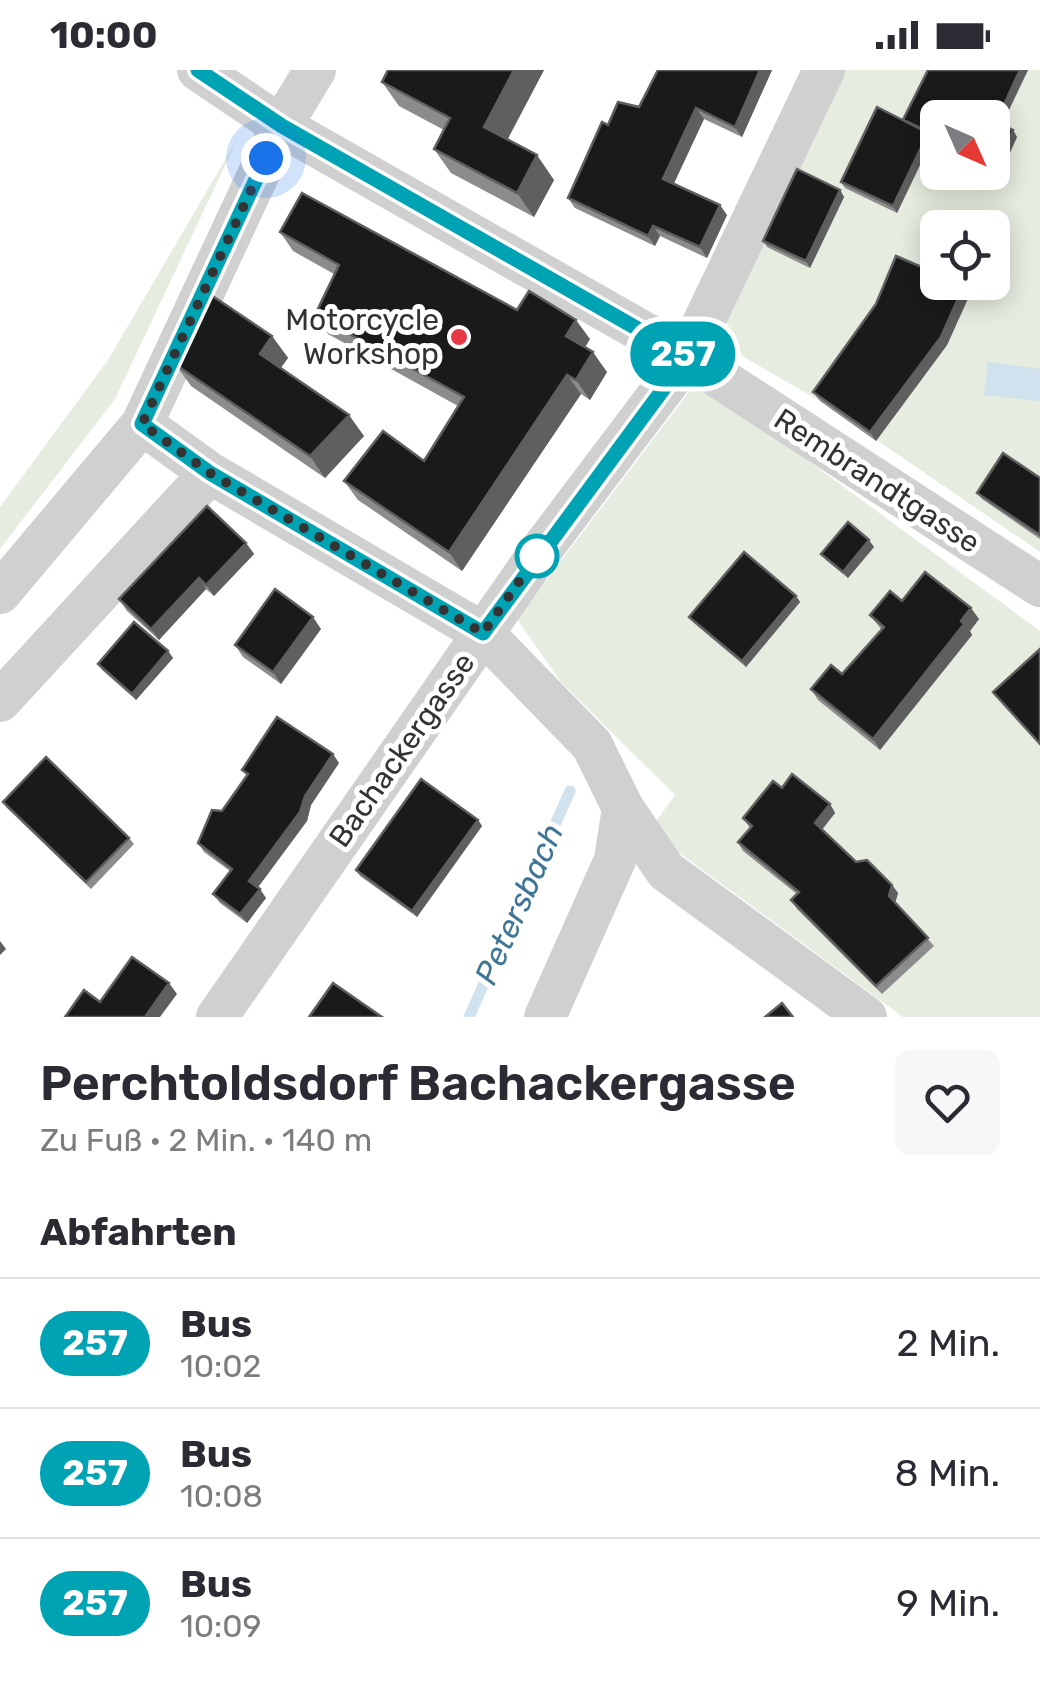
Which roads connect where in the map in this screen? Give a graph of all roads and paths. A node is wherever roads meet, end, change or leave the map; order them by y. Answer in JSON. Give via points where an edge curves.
{"nodes":[{"id":1,"x":198,"y":70,"type":"edge"},
{"id":2,"x":315,"y":70,"type":"edge"},
{"id":3,"x":824,"y":70,"type":"edge"},
{"id":4,"x":282,"y":126,"type":"junction"},
{"id":5,"x":687,"y":357,"type":"junction"},
{"id":6,"x":142,"y":424,"type":"junction"},
{"id":7,"x":210,"y":473,"type":"junction"},
{"id":8,"x":1040,"y":586,"type":"edge"},
{"id":9,"x":0,"y":593,"type":"edge"},
{"id":10,"x":483,"y":633,"type":"junction"},
{"id":11,"x":0,"y":701,"type":"edge"},
{"id":12,"x":623,"y":808,"type":"junction"},
{"id":13,"x":217,"y":1017,"type":"edge"},
{"id":14,"x":545,"y":1017,"type":"edge"},
{"id":15,"x":866,"y":1017,"type":"edge"}],
"edges":[{"from":1,"to":4,"type":"street","name":"Rembrandtgasse"},
{"from":2,"to":4,"type":"street"},
{"from":3,"to":5,"type":"street","name":"Bachackergasse"},
{"from":4,"to":5,"type":"street","name":"Rembrandtgasse"},
{"from":4,"to":6,"type":"street"},
{"from":5,"to":8,"type":"street","name":"Rembrandtgasse"},
{"from":5,"to":10,"type":"street","name":"Bachackergasse"},
{"from":6,"to":7,"type":"street"},
{"from":6,"to":9,"type":"street"},
{"from":7,"to":10,"type":"street"},
{"from":7,"to":11,"type":"street"},
{"from":10,"to":12,"type":"street","via":[[592,744]]},
{"from":10,"to":13,"type":"street","name":"Bachackergasse"},
{"from":12,"to":14,"type":"street","via":[[615,860]]},
{"from":12,"to":15,"type":"street","via":[[666,872]]}]}
